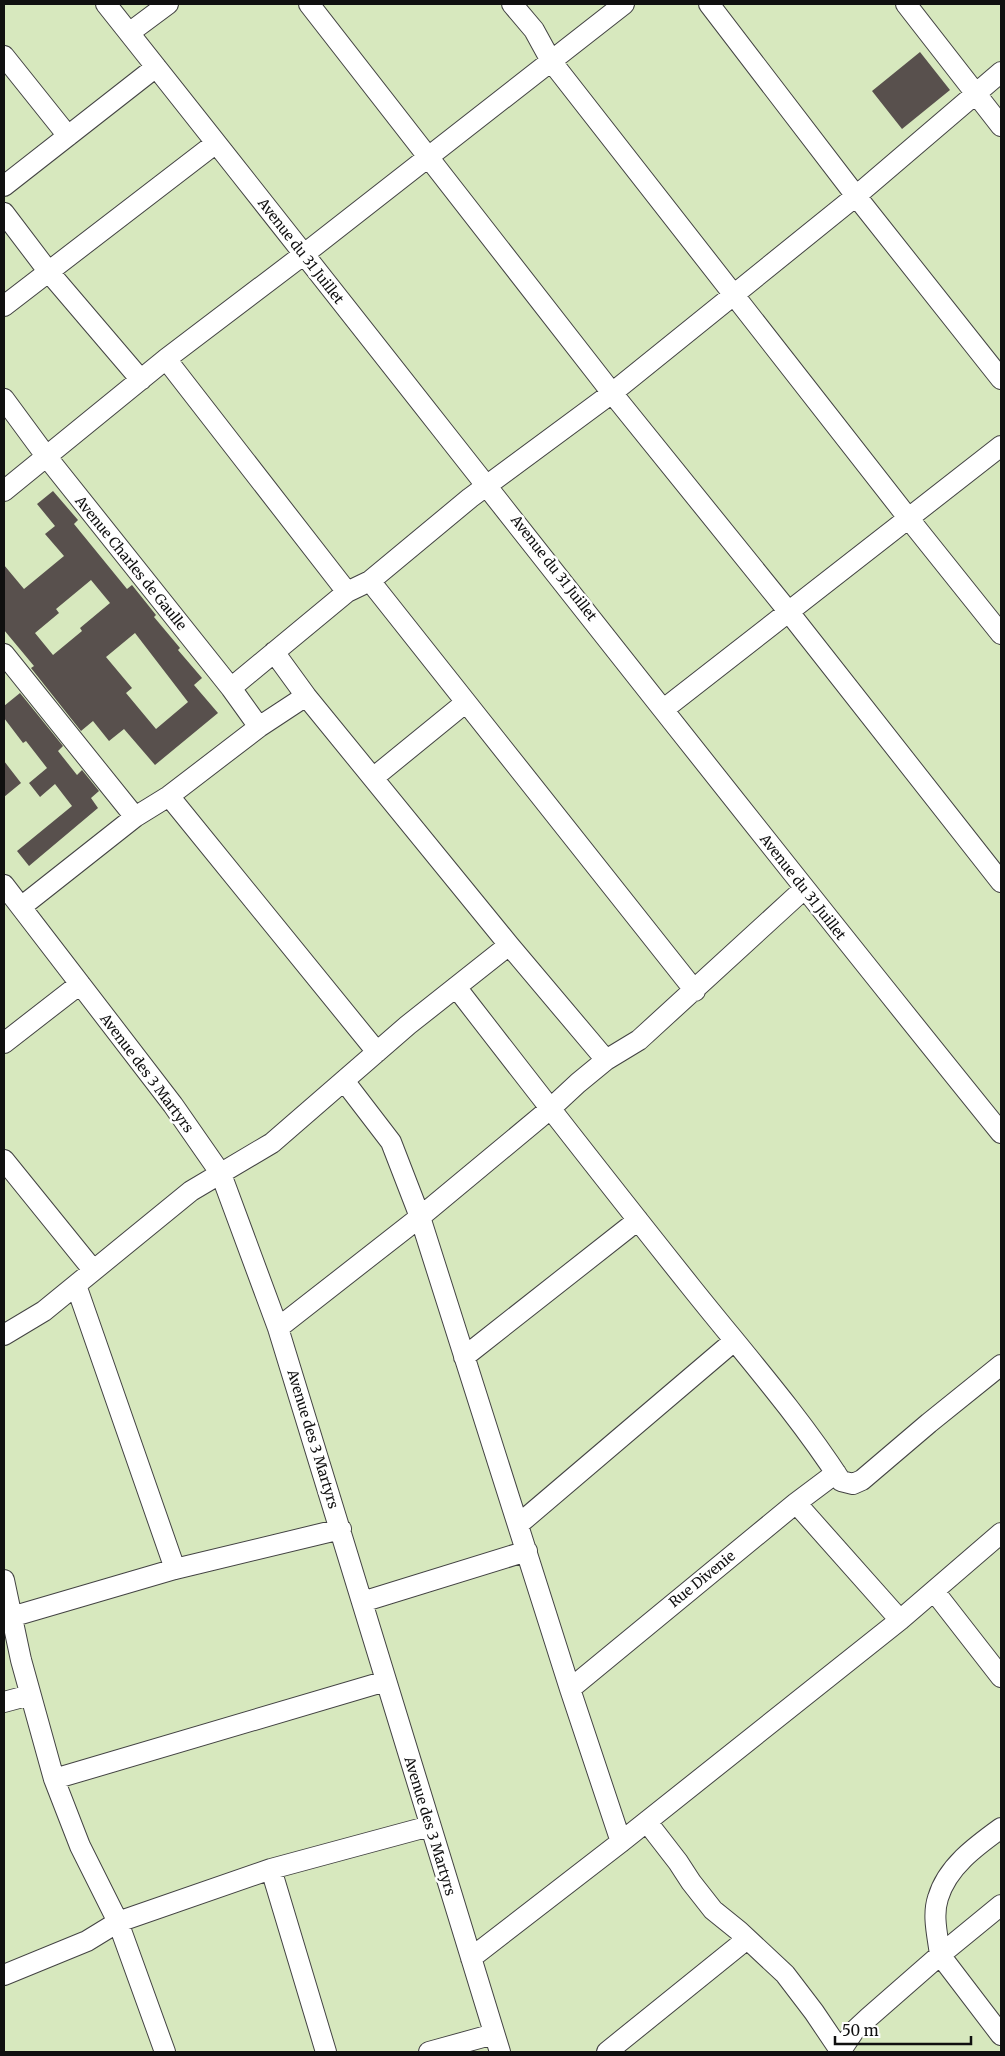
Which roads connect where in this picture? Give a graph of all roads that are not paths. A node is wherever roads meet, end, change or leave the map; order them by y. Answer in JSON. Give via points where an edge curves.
{"nodes":[{"id":1,"x":106,"y":4,"type":"edge"},
{"id":2,"x":168,"y":4,"type":"edge"},
{"id":3,"x":309,"y":4,"type":"edge"},
{"id":4,"x":512,"y":4,"type":"edge"},
{"id":5,"x":624,"y":4,"type":"edge"},
{"id":6,"x":709,"y":4,"type":"edge"},
{"id":7,"x":906,"y":4,"type":"edge"},
{"id":8,"x":129,"y":33,"type":"junction"},
{"id":9,"x":4,"y":56,"type":"edge"},
{"id":10,"x":551,"y":61,"type":"junction"},
{"id":11,"x":156,"y":68,"type":"junction"},
{"id":12,"x":1001,"y":72,"type":"edge"},
{"id":13,"x":976,"y":93,"type":"junction"},
{"id":14,"x":1001,"y":126,"type":"edge"},
{"id":15,"x":68,"y":136,"type":"junction"},
{"id":16,"x":216,"y":143,"type":"junction"},
{"id":17,"x":429,"y":156,"type":"junction"},
{"id":18,"x":4,"y":186,"type":"edge"},
{"id":19,"x":856,"y":196,"type":"junction"},
{"id":20,"x":4,"y":213,"type":"edge"},
{"id":21,"x":304,"y":255,"type":"junction"},
{"id":22,"x":48,"y":271,"type":"junction"},
{"id":23,"x":734,"y":296,"type":"junction"},
{"id":24,"x":4,"y":306,"type":"edge"},
{"id":25,"x":166,"y":359,"type":"junction"},
{"id":26,"x":1001,"y":379,"type":"edge"},
{"id":27,"x":141,"y":380,"type":"junction"},
{"id":28,"x":612,"y":393,"type":"junction"},
{"id":29,"x":4,"y":399,"type":"edge"},
{"id":30,"x":1001,"y":446,"type":"edge"},
{"id":31,"x":46,"y":456,"type":"junction"},
{"id":32,"x":488,"y":486,"type":"junction"},
{"id":33,"x":4,"y":491,"type":"edge"},
{"id":34,"x":909,"y":519,"type":"junction"},
{"id":35,"x":370,"y":581,"type":"junction"},
{"id":36,"x":347,"y":592,"type":"junction"},
{"id":37,"x":788,"y":611,"type":"junction"},
{"id":38,"x":1001,"y":634,"type":"edge"},
{"id":39,"x":274,"y":652,"type":"junction"},
{"id":40,"x":4,"y":654,"type":"edge"},
{"id":41,"x":231,"y":688,"type":"junction"},
{"id":42,"x":306,"y":696,"type":"junction"},
{"id":43,"x":465,"y":703,"type":"junction"},
{"id":44,"x":664,"y":709,"type":"junction"},
{"id":45,"x":259,"y":727,"type":"junction"},
{"id":46,"x":373,"y":778,"type":"junction"},
{"id":47,"x":169,"y":796,"type":"junction"},
{"id":48,"x":135,"y":817,"type":"junction"},
{"id":49,"x":1001,"y":882,"type":"edge"},
{"id":50,"x":4,"y":885,"type":"edge"},
{"id":51,"x":804,"y":889,"type":"junction"},
{"id":52,"x":21,"y":907,"type":"junction"},
{"id":53,"x":509,"y":945,"type":"junction"},
{"id":54,"x":80,"y":984,"type":"junction"},
{"id":55,"x":456,"y":987,"type":"junction"},
{"id":56,"x":695,"y":991,"type":"junction"},
{"id":57,"x":4,"y":1043,"type":"edge"},
{"id":58,"x":377,"y":1052,"type":"junction"},
{"id":59,"x":606,"y":1060,"type":"junction"},
{"id":60,"x":344,"y":1082,"type":"junction"},
{"id":61,"x":550,"y":1109,"type":"junction"},
{"id":62,"x":1001,"y":1133,"type":"edge"},
{"id":63,"x":4,"y":1160,"type":"edge"},
{"id":64,"x":220,"y":1174,"type":"junction"},
{"id":65,"x":420,"y":1217,"type":"junction"},
{"id":66,"x":638,"y":1220,"type":"junction"},
{"id":67,"x":93,"y":1270,"type":"junction"},
{"id":68,"x":76,"y":1284,"type":"junction"},
{"id":69,"x":278,"y":1328,"type":"junction"},
{"id":70,"x":4,"y":1335,"type":"edge"},
{"id":71,"x":734,"y":1342,"type":"junction"},
{"id":72,"x":464,"y":1357,"type":"junction"},
{"id":73,"x":1001,"y":1365,"type":"edge"},
{"id":74,"x":836,"y":1473,"type":"junction"},
{"id":75,"x":796,"y":1503,"type":"junction"},
{"id":76,"x":519,"y":1524,"type":"junction"},
{"id":77,"x":341,"y":1529,"type":"junction"},
{"id":78,"x":1001,"y":1533,"type":"edge"},
{"id":79,"x":527,"y":1551,"type":"junction"},
{"id":80,"x":175,"y":1570,"type":"junction"},
{"id":81,"x":4,"y":1580,"type":"edge"},
{"id":82,"x":934,"y":1591,"type":"junction"},
{"id":83,"x":362,"y":1602,"type":"junction"},
{"id":84,"x":11,"y":1617,"type":"junction"},
{"id":85,"x":900,"y":1620,"type":"junction"},
{"id":86,"x":1001,"y":1677,"type":"edge"},
{"id":87,"x":386,"y":1681,"type":"junction"},
{"id":88,"x":570,"y":1688,"type":"junction"},
{"id":89,"x":30,"y":1696,"type":"junction"},
{"id":90,"x":4,"y":1702,"type":"edge"},
{"id":91,"x":54,"y":1779,"type":"junction"},
{"id":92,"x":647,"y":1822,"type":"junction"},
{"id":93,"x":430,"y":1826,"type":"junction"},
{"id":94,"x":1001,"y":1828,"type":"edge"},
{"id":95,"x":621,"y":1842,"type":"junction"},
{"id":96,"x":271,"y":1869,"type":"junction"},
{"id":97,"x":1001,"y":1905,"type":"edge"},
{"id":98,"x":118,"y":1922,"type":"junction"},
{"id":99,"x":747,"y":1939,"type":"junction"},
{"id":100,"x":940,"y":1955,"type":"junction"},
{"id":101,"x":471,"y":1958,"type":"junction"},
{"id":102,"x":4,"y":1975,"type":"edge"},
{"id":103,"x":1001,"y":2035,"type":"edge"},
{"id":104,"x":497,"y":2043,"type":"edge"},
{"id":105,"x":165,"y":2052,"type":"edge"},
{"id":106,"x":326,"y":2052,"type":"edge"},
{"id":107,"x":429,"y":2052,"type":"edge"},
{"id":108,"x":607,"y":2052,"type":"edge"},
{"id":109,"x":841,"y":2052,"type":"edge"}],
"edges":[{"from":1,"to":8,"type":"street","name":"Avenue du 31 Juillet"},
{"from":2,"to":8,"type":"street"},
{"from":3,"to":17,"type":"street"},
{"from":4,"to":10,"type":"street","via":[[534,30]]},
{"from":5,"to":10,"type":"street"},
{"from":6,"to":19,"type":"street"},
{"from":7,"to":13,"type":"street"},
{"from":8,"to":11,"type":"street","name":"Avenue du 31 Juillet"},
{"from":9,"to":15,"type":"street"},
{"from":10,"to":17,"type":"street"},
{"from":10,"to":23,"type":"street"},
{"from":11,"to":15,"type":"street"},
{"from":11,"to":16,"type":"street","name":"Avenue du 31 Juillet"},
{"from":12,"to":13,"type":"street"},
{"from":13,"to":14,"type":"street"},
{"from":13,"to":19,"type":"street"},
{"from":15,"to":18,"type":"street"},
{"from":16,"to":21,"type":"street","name":"Avenue du 31 Juillet"},
{"from":16,"to":22,"type":"street"},
{"from":17,"to":21,"type":"street"},
{"from":17,"to":28,"type":"street"},
{"from":19,"to":23,"type":"street"},
{"from":19,"to":26,"type":"street"},
{"from":20,"to":22,"type":"street"},
{"from":21,"to":25,"type":"street"},
{"from":21,"to":32,"type":"street","name":"Avenue du 31 Juillet"},
{"from":22,"to":24,"type":"street"},
{"from":22,"to":27,"type":"street"},
{"from":23,"to":28,"type":"street"},
{"from":23,"to":34,"type":"street"},
{"from":25,"to":27,"type":"street"},
{"from":25,"to":36,"type":"street"},
{"from":27,"to":31,"type":"street"},
{"from":28,"to":32,"type":"street"},
{"from":28,"to":37,"type":"street"},
{"from":29,"to":31,"type":"street","name":"Avenue Charles de Gaulle"},
{"from":30,"to":34,"type":"street"},
{"from":31,"to":33,"type":"street"},
{"from":31,"to":41,"type":"street","name":"Avenue Charles de Gaulle"},
{"from":32,"to":35,"type":"street"},
{"from":32,"to":44,"type":"street","name":"Avenue du 31 Juillet"},
{"from":34,"to":37,"type":"street"},
{"from":34,"to":38,"type":"street"},
{"from":35,"to":36,"type":"street"},
{"from":35,"to":43,"type":"street"},
{"from":36,"to":39,"type":"street"},
{"from":37,"to":44,"type":"street"},
{"from":37,"to":49,"type":"street"},
{"from":39,"to":41,"type":"street"},
{"from":39,"to":42,"type":"street"},
{"from":40,"to":48,"type":"street"},
{"from":41,"to":45,"type":"street","name":"Avenue Charles de Gaulle"},
{"from":42,"to":45,"type":"street"},
{"from":42,"to":46,"type":"street"},
{"from":43,"to":46,"type":"street"},
{"from":43,"to":56,"type":"street"},
{"from":44,"to":51,"type":"street","name":"Avenue du 31 Juillet"},
{"from":45,"to":47,"type":"street"},
{"from":46,"to":53,"type":"street"},
{"from":47,"to":48,"type":"street"},
{"from":47,"to":58,"type":"street"},
{"from":48,"to":52,"type":"street"},
{"from":50,"to":52,"type":"street","name":"Avenue des 3 Martyrs"},
{"from":51,"to":56,"type":"street"},
{"from":51,"to":62,"type":"street","name":"Avenue du 31 Juillet"},
{"from":52,"to":54,"type":"street","name":"Avenue des 3 Martyrs"},
{"from":53,"to":55,"type":"street"},
{"from":53,"to":59,"type":"street"},
{"from":54,"to":57,"type":"street"},
{"from":54,"to":64,"type":"street","name":"Avenue des 3 Martyrs","via":[[173,1105]]},
{"from":55,"to":58,"type":"street"},
{"from":55,"to":61,"type":"street"},
{"from":56,"to":59,"type":"street","via":[[639,1040]]},
{"from":58,"to":60,"type":"street"},
{"from":59,"to":61,"type":"street"},
{"from":60,"to":64,"type":"street","via":[[272,1143]]},
{"from":60,"to":65,"type":"street","via":[[391,1142]]},
{"from":61,"to":65,"type":"street"},
{"from":61,"to":66,"type":"street"},
{"from":63,"to":67,"type":"street"},
{"from":64,"to":67,"type":"street","via":[[191,1191]]},
{"from":64,"to":69,"type":"street","name":"Avenue des 3 Martyrs"},
{"from":65,"to":69,"type":"street"},
{"from":65,"to":72,"type":"street"},
{"from":66,"to":71,"type":"street"},
{"from":66,"to":72,"type":"street"},
{"from":67,"to":68,"type":"street"},
{"from":68,"to":70,"type":"street","via":[[44,1311]]},
{"from":68,"to":80,"type":"street"},
{"from":69,"to":77,"type":"street","name":"Avenue des 3 Martyrs"},
{"from":71,"to":74,"type":"street","via":[[764,1376]]},
{"from":71,"to":76,"type":"street"},
{"from":72,"to":76,"type":"street"},
{"from":73,"to":74,"type":"street","via":[[862,1480],[853,1484],[841,1481]]},
{"from":74,"to":75,"type":"street","name":"Rue Divenie"},
{"from":75,"to":85,"type":"street"},
{"from":75,"to":88,"type":"street","name":"Rue Divenie"},
{"from":76,"to":79,"type":"street"},
{"from":77,"to":80,"type":"street"},
{"from":77,"to":83,"type":"street","name":"Avenue des 3 Martyrs"},
{"from":78,"to":82,"type":"street"},
{"from":79,"to":83,"type":"street"},
{"from":79,"to":88,"type":"street"},
{"from":80,"to":84,"type":"street"},
{"from":81,"to":84,"type":"street"},
{"from":82,"to":85,"type":"street"},
{"from":82,"to":86,"type":"street"},
{"from":83,"to":87,"type":"street","name":"Avenue des 3 Martyrs"},
{"from":84,"to":89,"type":"street"},
{"from":85,"to":92,"type":"street"},
{"from":87,"to":91,"type":"street"},
{"from":87,"to":93,"type":"street","name":"Avenue des 3 Martyrs"},
{"from":88,"to":95,"type":"street"},
{"from":89,"to":90,"type":"street"},
{"from":89,"to":91,"type":"street"},
{"from":91,"to":98,"type":"street","via":[[80,1846]]},
{"from":92,"to":95,"type":"street"},
{"from":92,"to":99,"type":"street","via":[[713,1910]]},
{"from":93,"to":96,"type":"street"},
{"from":93,"to":101,"type":"street","name":"Avenue des 3 Martyrs"},
{"from":94,"to":100,"type":"street","via":[[951,1870],[938,1898],[936,1922]]},
{"from":95,"to":101,"type":"street"},
{"from":96,"to":98,"type":"street"},
{"from":96,"to":106,"type":"street"},
{"from":97,"to":100,"type":"street"},
{"from":98,"to":102,"type":"street","via":[[87,1941]]},
{"from":98,"to":105,"type":"street"},
{"from":99,"to":108,"type":"street"},
{"from":99,"to":109,"type":"street","via":[[785,1974]]},
{"from":100,"to":103,"type":"street"},
{"from":100,"to":109,"type":"street","via":[[854,2031]]},
{"from":101,"to":104,"type":"street","name":"Avenue des 3 Martyrs"},
{"from":104,"to":107,"type":"street"}]}
